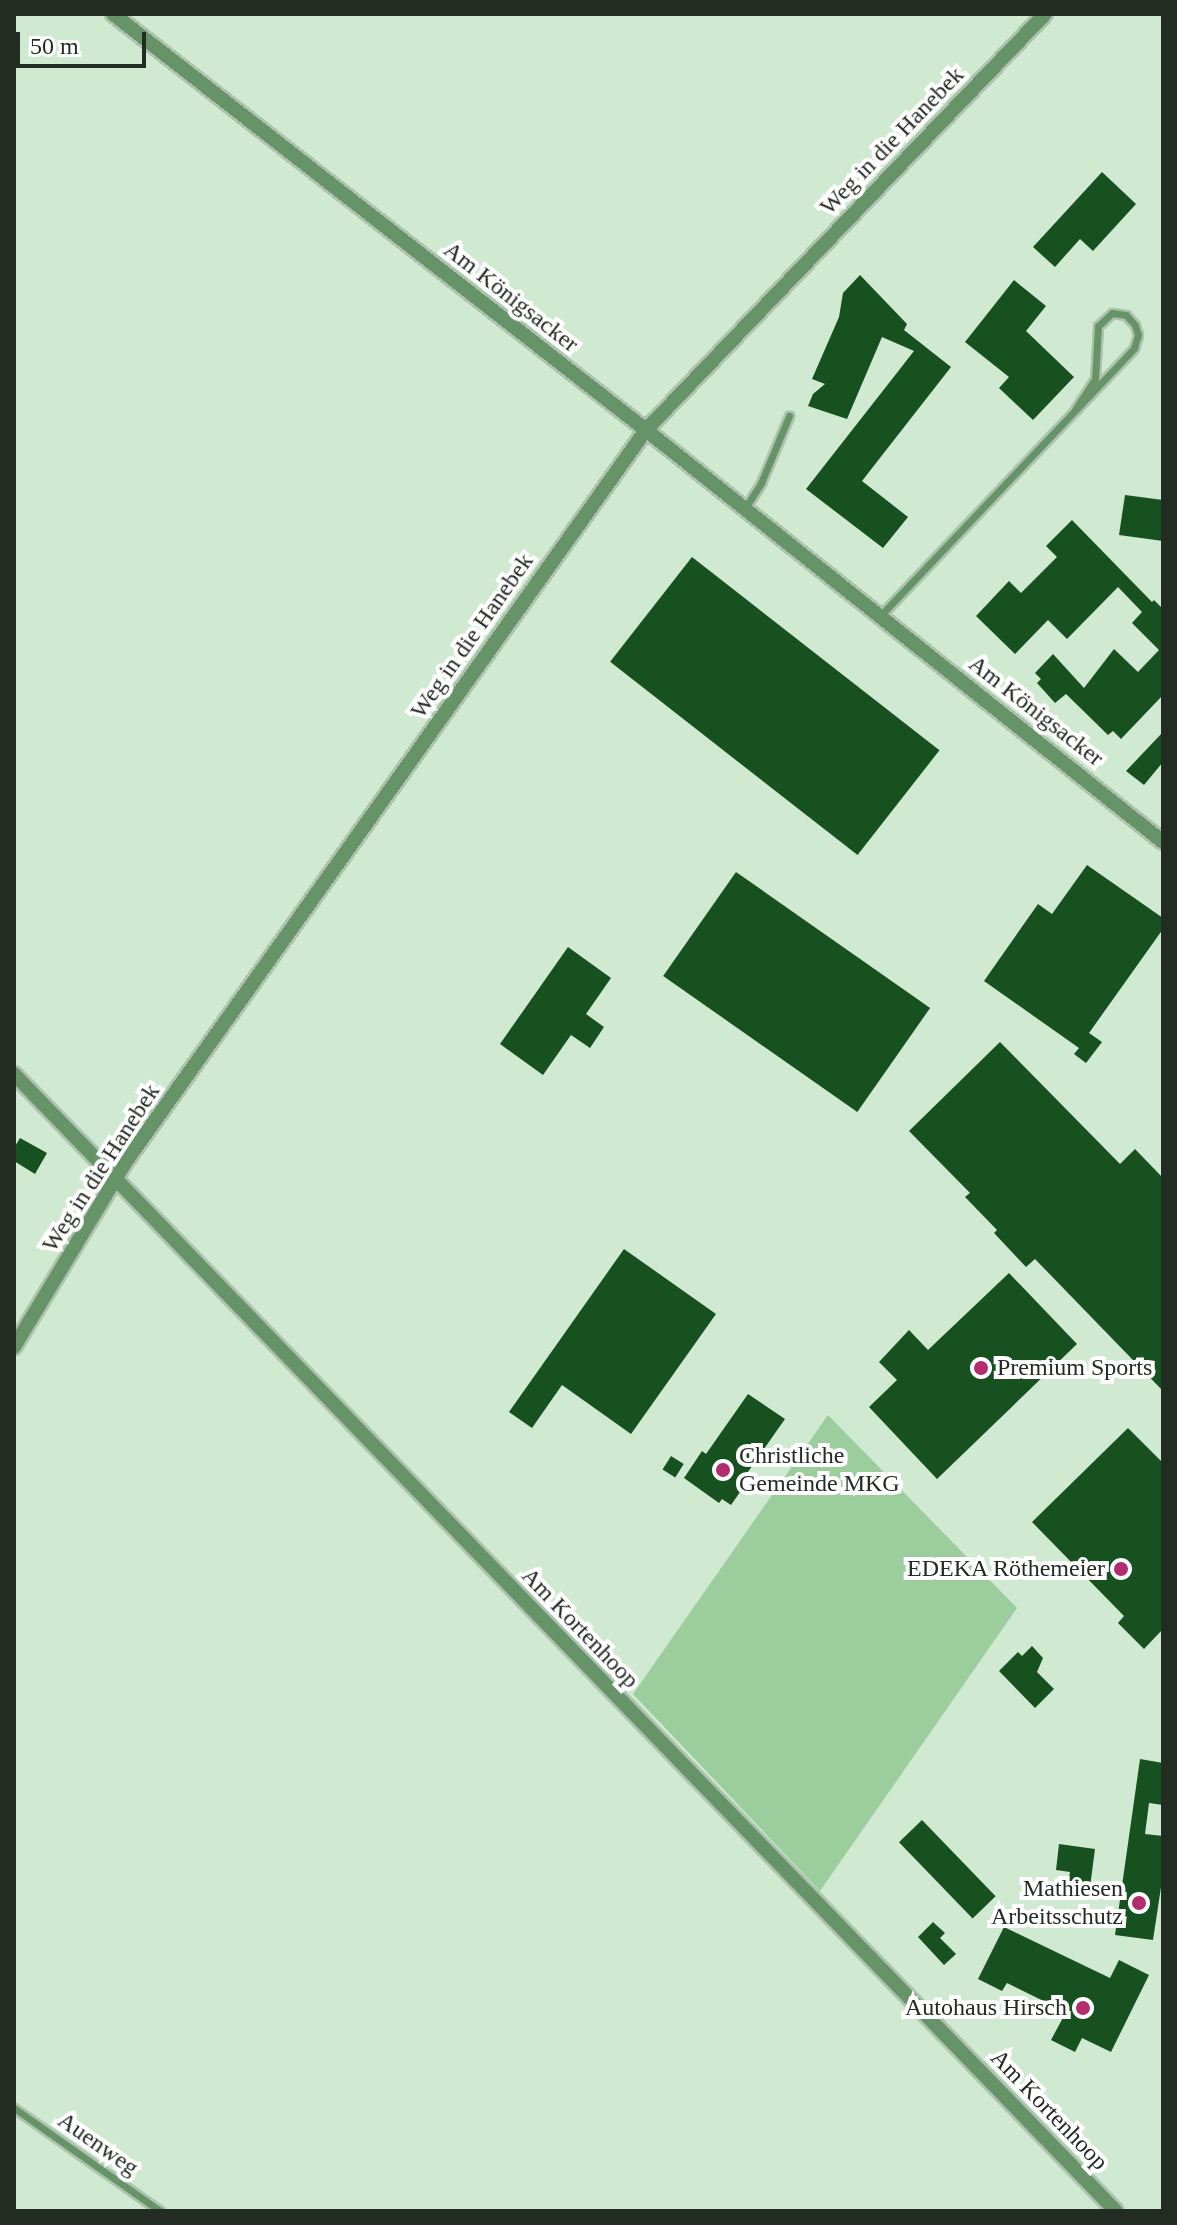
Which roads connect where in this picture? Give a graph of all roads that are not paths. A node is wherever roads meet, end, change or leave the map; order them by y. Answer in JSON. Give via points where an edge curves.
{"nodes":[{"id":1,"x":113,"y":14,"type":"edge"},
{"id":2,"x":1045,"y":14,"type":"edge"},
{"id":3,"x":1075,"y":410,"type":"junction"},
{"id":4,"x":789,"y":416,"type":"dead end"},
{"id":5,"x":646,"y":430,"type":"junction"},
{"id":6,"x":745,"y":508,"type":"junction"},
{"id":7,"x":880,"y":616,"type":"junction"},
{"id":8,"x":1163,"y":842,"type":"edge"},
{"id":9,"x":14,"y":1074,"type":"edge"},
{"id":10,"x":115,"y":1181,"type":"junction"},
{"id":11,"x":14,"y":1347,"type":"edge"},
{"id":12,"x":14,"y":2108,"type":"edge"},
{"id":13,"x":160,"y":2211,"type":"edge"},
{"id":14,"x":1116,"y":2211,"type":"edge"}],
"edges":[{"from":1,"to":5,"type":"street","name":"Am Königsacker"},
{"from":2,"to":5,"type":"street","name":"Weg in die Hanebek"},
{"from":3,"to":3,"type":"lane","via":[[1095,379],[1098,326],[1112,313],[1126,315],[1135,325],[1136,345]]},
{"from":3,"to":7,"type":"lane"},
{"from":4,"to":6,"type":"lane"},
{"from":5,"to":6,"type":"street","name":"Am Königsacker"},
{"from":5,"to":10,"type":"street","name":"Weg in die Hanebek"},
{"from":6,"to":7,"type":"street","name":"Am Königsacker"},
{"from":7,"to":8,"type":"street","name":"Am Königsacker"},
{"from":9,"to":10,"type":"street","name":"Am Kortenhoop"},
{"from":10,"to":11,"type":"street","name":"Weg in die Hanebek"},
{"from":10,"to":14,"type":"street","name":"Am Kortenhoop"},
{"from":12,"to":13,"type":"lane","name":"Auenweg"}]}
